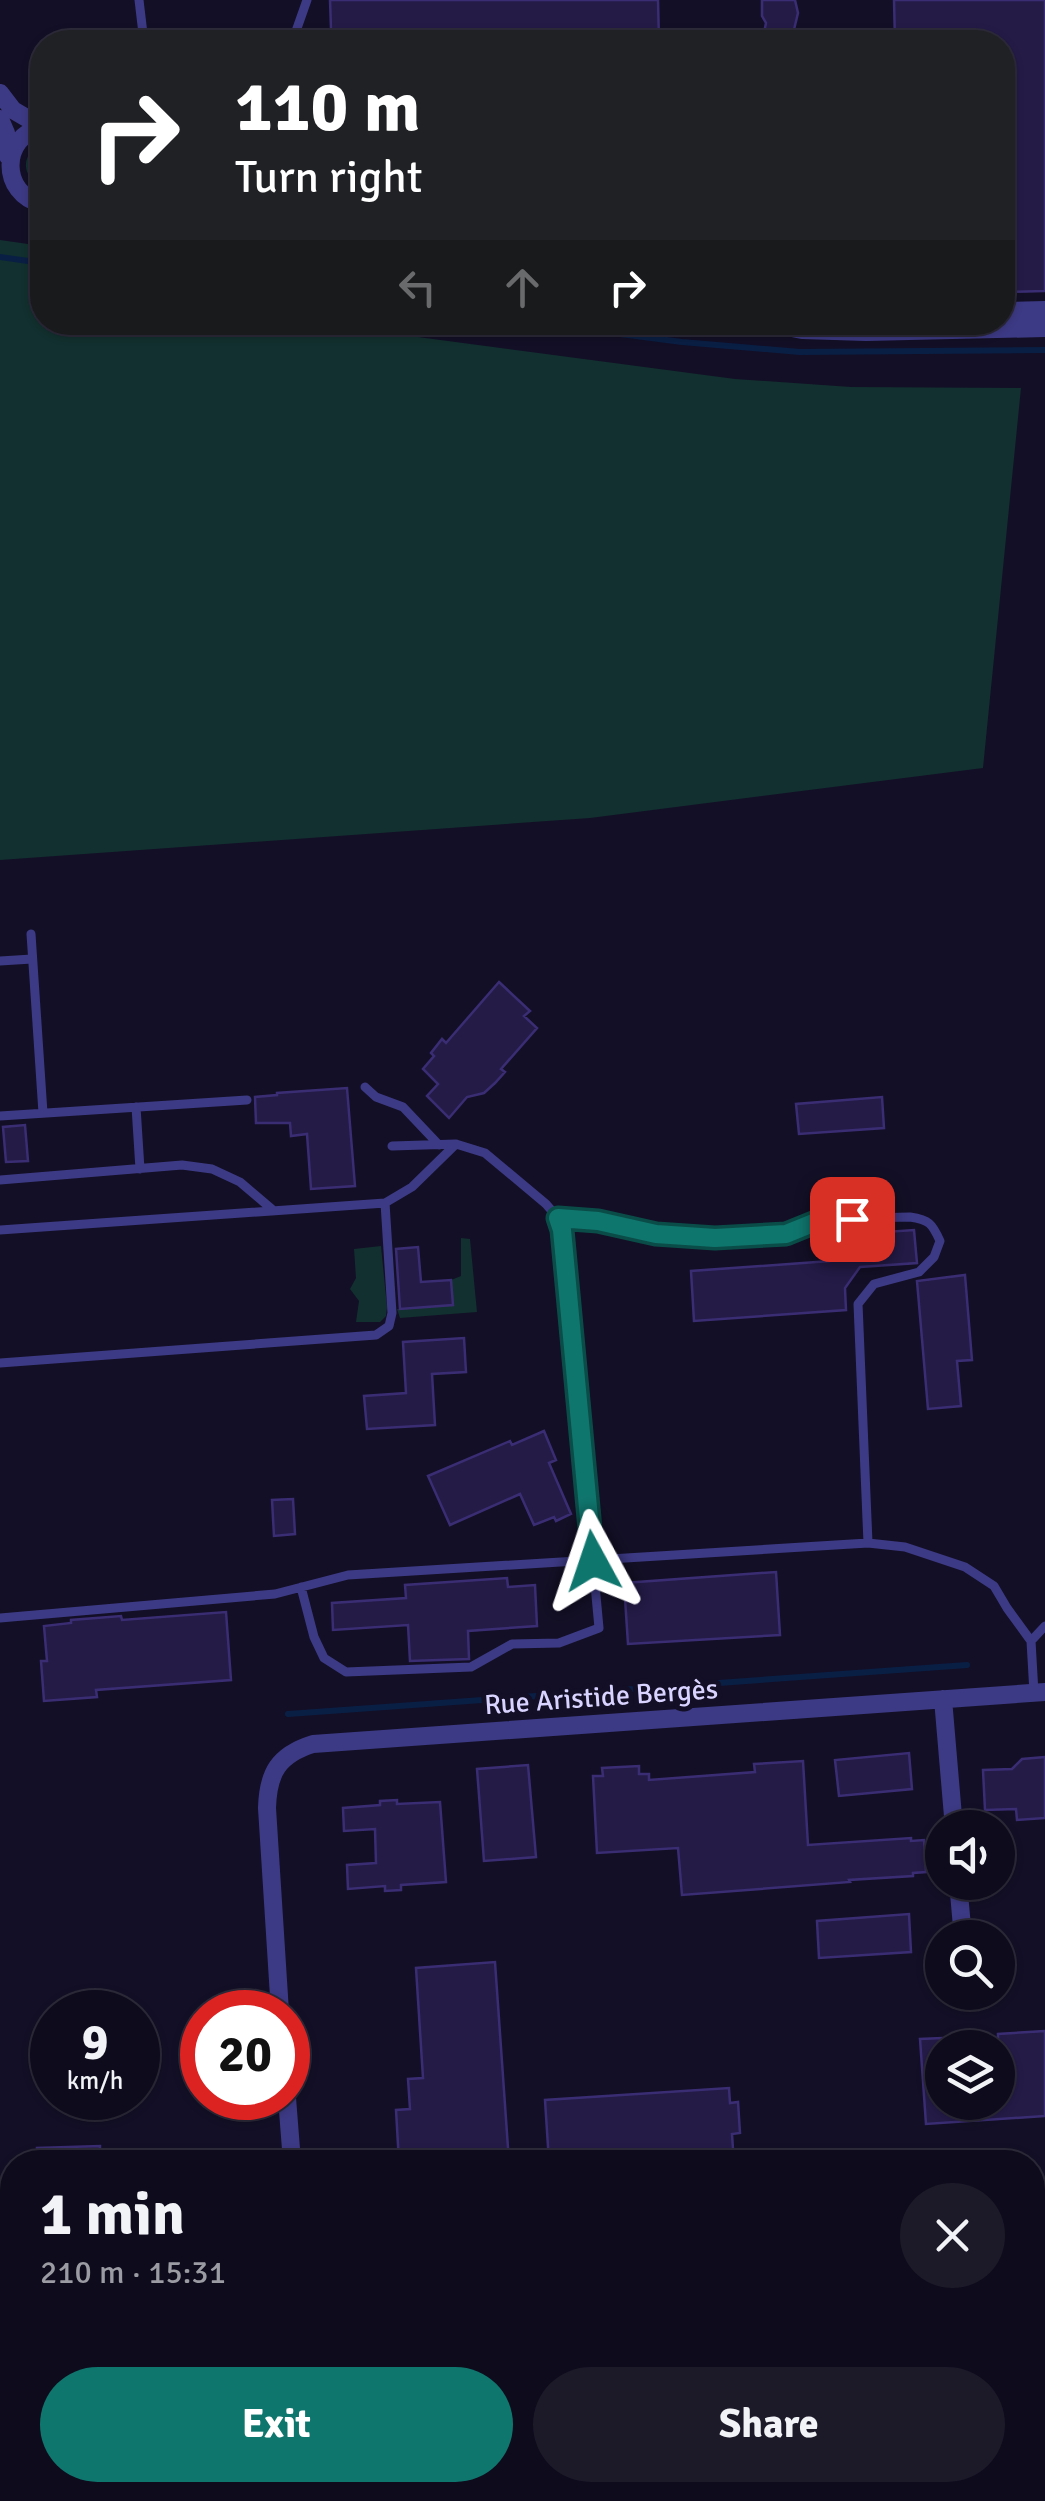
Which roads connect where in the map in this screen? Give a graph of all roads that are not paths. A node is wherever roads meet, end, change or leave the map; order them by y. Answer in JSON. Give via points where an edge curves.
{"nodes":[{"id":1,"x":138,"y":0,"type":"edge"},
{"id":2,"x":307,"y":0,"type":"edge"},
{"id":3,"x":142,"y":30,"type":"edge"},
{"id":4,"x":296,"y":30,"type":"edge"},
{"id":5,"x":0,"y":93,"type":"edge"},
{"id":6,"x":0,"y":119,"type":"edge"},
{"id":7,"x":30,"y":120,"type":"edge"},
{"id":8,"x":30,"y":130,"type":"edge"},
{"id":9,"x":8,"y":156,"type":"junction"},
{"id":10,"x":7,"y":191,"type":"edge"},
{"id":11,"x":30,"y":201,"type":"edge"},
{"id":12,"x":1045,"y":310,"type":"edge"},
{"id":13,"x":1015,"y":311,"type":"edge"},
{"id":14,"x":1045,"y":328,"type":"edge"},
{"id":15,"x":1015,"y":329,"type":"edge"},
{"id":16,"x":31,"y":934,"type":"dead end"},
{"id":17,"x":32,"y":960,"type":"junction"},
{"id":18,"x":0,"y":962,"type":"edge"},
{"id":19,"x":365,"y":1087,"type":"dead end"},
{"id":20,"x":247,"y":1100,"type":"dead end"},
{"id":21,"x":136,"y":1107,"type":"junction"},
{"id":22,"x":43,"y":1113,"type":"junction"},
{"id":23,"x":0,"y":1116,"type":"edge"},
{"id":24,"x":456,"y":1144,"type":"junction"},
{"id":25,"x":439,"y":1145,"type":"junction"},
{"id":26,"x":392,"y":1146,"type":"dead end"},
{"id":27,"x":140,"y":1169,"type":"junction"},
{"id":28,"x":0,"y":1180,"type":"edge"},
{"id":29,"x":385,"y":1203,"type":"junction"},
{"id":30,"x":274,"y":1211,"type":"junction"},
{"id":31,"x":558,"y":1218,"type":"junction"},
{"id":32,"x":0,"y":1230,"type":"edge"},
{"id":33,"x":0,"y":1363,"type":"edge"},
{"id":34,"x":868,"y":1543,"type":"junction"},
{"id":35,"x":593,"y":1561,"type":"junction"},
{"id":36,"x":301,"y":1587,"type":"junction"},
{"id":37,"x":0,"y":1618,"type":"edge"},
{"id":38,"x":1045,"y":1626,"type":"edge"},
{"id":39,"x":1031,"y":1641,"type":"junction"},
{"id":40,"x":1039,"y":1693,"type":"edge"},
{"id":41,"x":943,"y":1699,"type":"junction"},
{"id":42,"x":952,"y":1810,"type":"edge"},
{"id":43,"x":278,"y":1990,"type":"edge"},
{"id":44,"x":289,"y":2120,"type":"edge"},
{"id":45,"x":291,"y":2150,"type":"edge"}],
"edges":[{"from":1,"to":3,"type":"lane"},
{"from":2,"to":4,"type":"lane"},
{"from":5,"to":7,"type":"street"},
{"from":6,"to":9,"type":"street"},
{"from":8,"to":9,"type":"street"},
{"from":9,"to":10,"type":"street"},
{"from":10,"to":11,"type":"street"},
{"from":12,"to":13,"type":"street"},
{"from":14,"to":15,"type":"street"},
{"from":16,"to":17,"type":"lane"},
{"from":17,"to":18,"type":"lane"},
{"from":17,"to":22,"type":"lane"},
{"from":19,"to":25,"type":"lane","via":[[403,1106]]},
{"from":20,"to":21,"type":"lane"},
{"from":21,"to":22,"type":"lane"},
{"from":21,"to":27,"type":"lane"},
{"from":22,"to":23,"type":"lane"},
{"from":24,"to":25,"type":"lane"},
{"from":24,"to":29,"type":"lane"},
{"from":24,"to":31,"type":"lane","via":[[485,1153]]},
{"from":25,"to":26,"type":"lane"},
{"from":27,"to":28,"type":"lane"},
{"from":27,"to":30,"type":"lane","via":[[212,1169]]},
{"from":29,"to":30,"type":"lane"},
{"from":29,"to":33,"type":"lane","via":[[392,1314],[376,1335]]},
{"from":30,"to":32,"type":"lane"},
{"from":31,"to":34,"type":"lane","via":[[679,1237],[786,1234],[823,1219],[910,1218],[933,1225],[940,1241],[934,1257],[919,1272],[874,1284],[858,1304]]},
{"from":31,"to":35,"type":"lane"},
{"from":34,"to":35,"type":"lane"},
{"from":34,"to":39,"type":"lane","via":[[965,1566],[994,1586]]},
{"from":35,"to":36,"type":"lane","via":[[348,1575]]},
{"from":35,"to":36,"type":"lane","via":[[599,1628],[558,1643],[512,1644],[470,1666],[346,1672],[324,1658]]},
{"from":36,"to":37,"type":"lane"},
{"from":38,"to":39,"type":"lane"},
{"from":39,"to":40,"type":"lane"},
{"from":40,"to":41,"type":"street","name":"Rue Aristide Bergès"},
{"from":41,"to":42,"type":"street"},
{"from":41,"to":43,"type":"street","name":"Rue Aristide Bergès","via":[[295,1750],[272,1773],[266,1808]]},
{"from":44,"to":45,"type":"street"}]}
